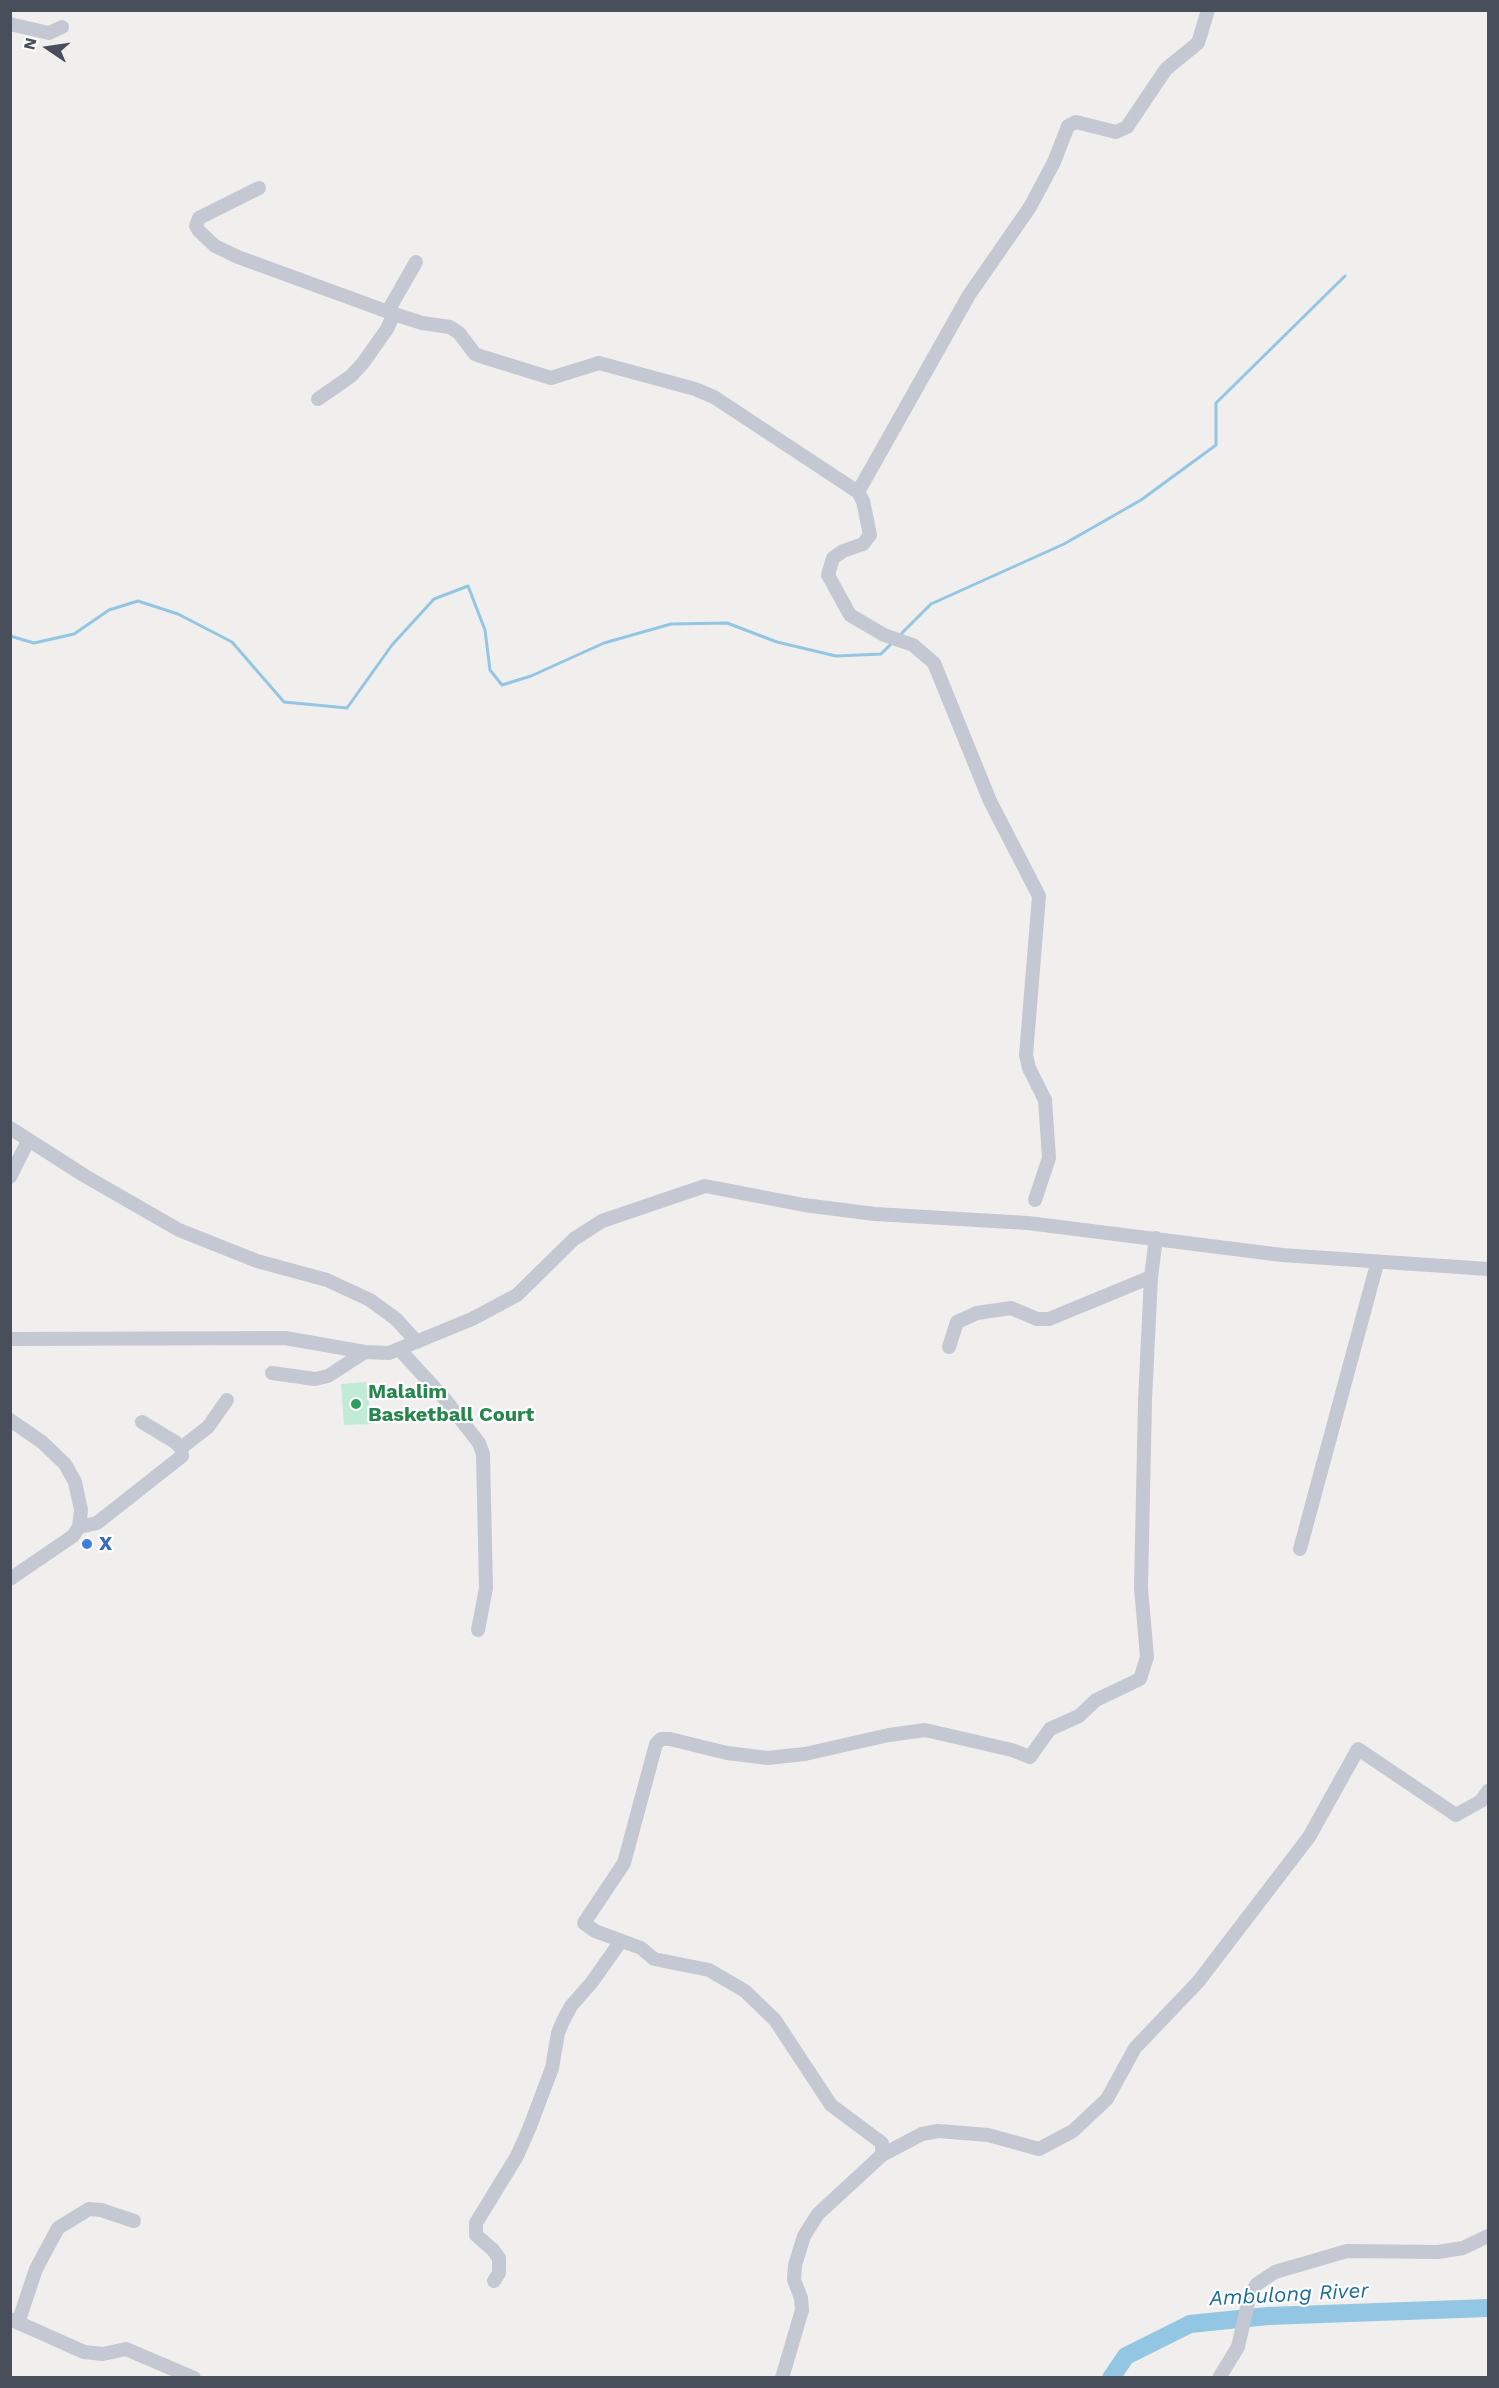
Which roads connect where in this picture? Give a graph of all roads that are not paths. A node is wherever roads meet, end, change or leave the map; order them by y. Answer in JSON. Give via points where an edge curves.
{"nodes":[{"id":1,"x":1208,"y":10,"type":"edge"},
{"id":2,"x":10,"y":24,"type":"edge"},
{"id":3,"x":62,"y":27,"type":"dead end"},
{"id":4,"x":259,"y":188,"type":"dead end"},
{"id":5,"x":416,"y":262,"type":"dead end"},
{"id":6,"x":391,"y":313,"type":"junction"},
{"id":7,"x":318,"y":399,"type":"dead end"},
{"id":8,"x":858,"y":492,"type":"junction"},
{"id":9,"x":10,"y":1128,"type":"edge"},
{"id":10,"x":28,"y":1141,"type":"junction"},
{"id":11,"x":10,"y":1178,"type":"edge"},
{"id":12,"x":1028,"y":1223,"type":"junction"},
{"id":13,"x":1156,"y":1238,"type":"junction"},
{"id":14,"x":1377,"y":1263,"type":"junction"},
{"id":15,"x":1488,"y":1269,"type":"edge"},
{"id":16,"x":1151,"y":1277,"type":"junction"},
{"id":17,"x":10,"y":1339,"type":"edge"},
{"id":18,"x":417,"y":1342,"type":"junction"},
{"id":19,"x":949,"y":1347,"type":"dead end"},
{"id":20,"x":399,"y":1349,"type":"junction"},
{"id":21,"x":365,"y":1352,"type":"junction"},
{"id":22,"x":272,"y":1373,"type":"dead end"},
{"id":23,"x":227,"y":1400,"type":"dead end"},
{"id":24,"x":10,"y":1420,"type":"edge"},
{"id":25,"x":142,"y":1422,"type":"dead end"},
{"id":26,"x":181,"y":1448,"type":"junction"},
{"id":27,"x":79,"y":1527,"type":"junction"},
{"id":28,"x":1300,"y":1550,"type":"dead end"},
{"id":29,"x":10,"y":1579,"type":"edge"},
{"id":30,"x":478,"y":1630,"type":"dead end"},
{"id":31,"x":1488,"y":1791,"type":"edge"},
{"id":32,"x":621,"y":1941,"type":"junction"},
{"id":33,"x":882,"y":2155,"type":"junction"},
{"id":34,"x":134,"y":2221,"type":"dead end"},
{"id":35,"x":1488,"y":2236,"type":"edge"},
{"id":36,"x":494,"y":2281,"type":"dead end"},
{"id":37,"x":14,"y":2321,"type":"edge"},
{"id":38,"x":195,"y":2378,"type":"edge"},
{"id":39,"x":782,"y":2378,"type":"edge"},
{"id":40,"x":1219,"y":2378,"type":"edge"}],
"edges":[{"from":1,"to":8,"type":"street","via":[[1198,43],[1166,69],[1126,127],[1116,132],[1076,122],[1068,126],[1030,207],[969,295]]},
{"from":2,"to":3,"type":"street","via":[[49,33]]},
{"from":4,"to":6,"type":"street","via":[[199,218],[196,226],[222,250]]},
{"from":5,"to":6,"type":"street"},
{"from":6,"to":7,"type":"street","via":[[387,329],[363,363]]},
{"from":6,"to":8,"type":"street","via":[[450,327],[475,354],[551,378],[599,363],[695,389],[714,397]]},
{"from":8,"to":12,"type":"street","via":[[870,535],[863,544],[833,558],[828,575],[850,615],[884,635],[913,645],[934,663],[990,801],[1039,896],[1026,1055],[1045,1100],[1049,1149],[1046,1172]]},
{"from":9,"to":10,"type":"street"},
{"from":10,"to":11,"type":"street"},
{"from":10,"to":18,"type":"street","via":[[179,1230],[257,1261],[320,1278],[362,1295],[396,1319]]},
{"from":12,"to":13,"type":"street"},
{"from":12,"to":18,"type":"street","via":[[865,1213],[705,1186],[602,1221],[574,1239],[517,1295]]},
{"from":13,"to":14,"type":"street","via":[[1248,1252]]},
{"from":13,"to":16,"type":"street"},
{"from":14,"to":15,"type":"street"},
{"from":14,"to":28,"type":"street"},
{"from":16,"to":19,"type":"street","via":[[1049,1319],[1037,1319],[1011,1308],[970,1315],[957,1322]]},
{"from":16,"to":32,"type":"street","via":[[1142,1588],[1147,1657],[1140,1679],[1096,1700],[1079,1716],[1050,1730],[1030,1757],[925,1730],[768,1758],[662,1739],[656,1744],[624,1863],[584,1923]]},
{"from":17,"to":21,"type":"street","via":[[285,1338]]},
{"from":18,"to":20,"type":"street"},
{"from":20,"to":21,"type":"street","via":[[379,1354]]},
{"from":20,"to":30,"type":"street","via":[[444,1398],[479,1443],[483,1454],[486,1588]]},
{"from":21,"to":22,"type":"street","via":[[328,1376],[315,1379]]},
{"from":23,"to":26,"type":"street","via":[[208,1426]]},
{"from":24,"to":27,"type":"street","via":[[65,1464],[80,1499]]},
{"from":25,"to":26,"type":"street"},
{"from":26,"to":27,"type":"street","via":[[179,1461],[97,1523]]},
{"from":27,"to":29,"type":"street","via":[[67,1540]]},
{"from":31,"to":33,"type":"street","via":[[1481,1801],[1456,1815],[1358,1749],[1309,1837],[1198,1982],[1135,2048],[1107,2099],[1073,2131],[1040,2149],[988,2135],[938,2131],[922,2134]]},
{"from":32,"to":33,"type":"street","via":[[660,1961],[709,1970],[745,1991],[781,2028],[831,2105],[882,2143]]},
{"from":32,"to":36,"type":"street","via":[[563,2021],[552,2068],[529,2129],[476,2223],[476,2235],[499,2259],[499,2273]]},
{"from":33,"to":39,"type":"street","via":[[818,2214],[804,2236],[793,2273],[801,2310]]},
{"from":34,"to":37,"type":"street","via":[[89,2209],[58,2228]]},
{"from":35,"to":40,"type":"street","via":[[1452,2250],[1421,2253],[1360,2249],[1275,2272],[1250,2294],[1238,2348]]},
{"from":37,"to":38,"type":"street","via":[[84,2352],[103,2354],[121,2348]]}]}
